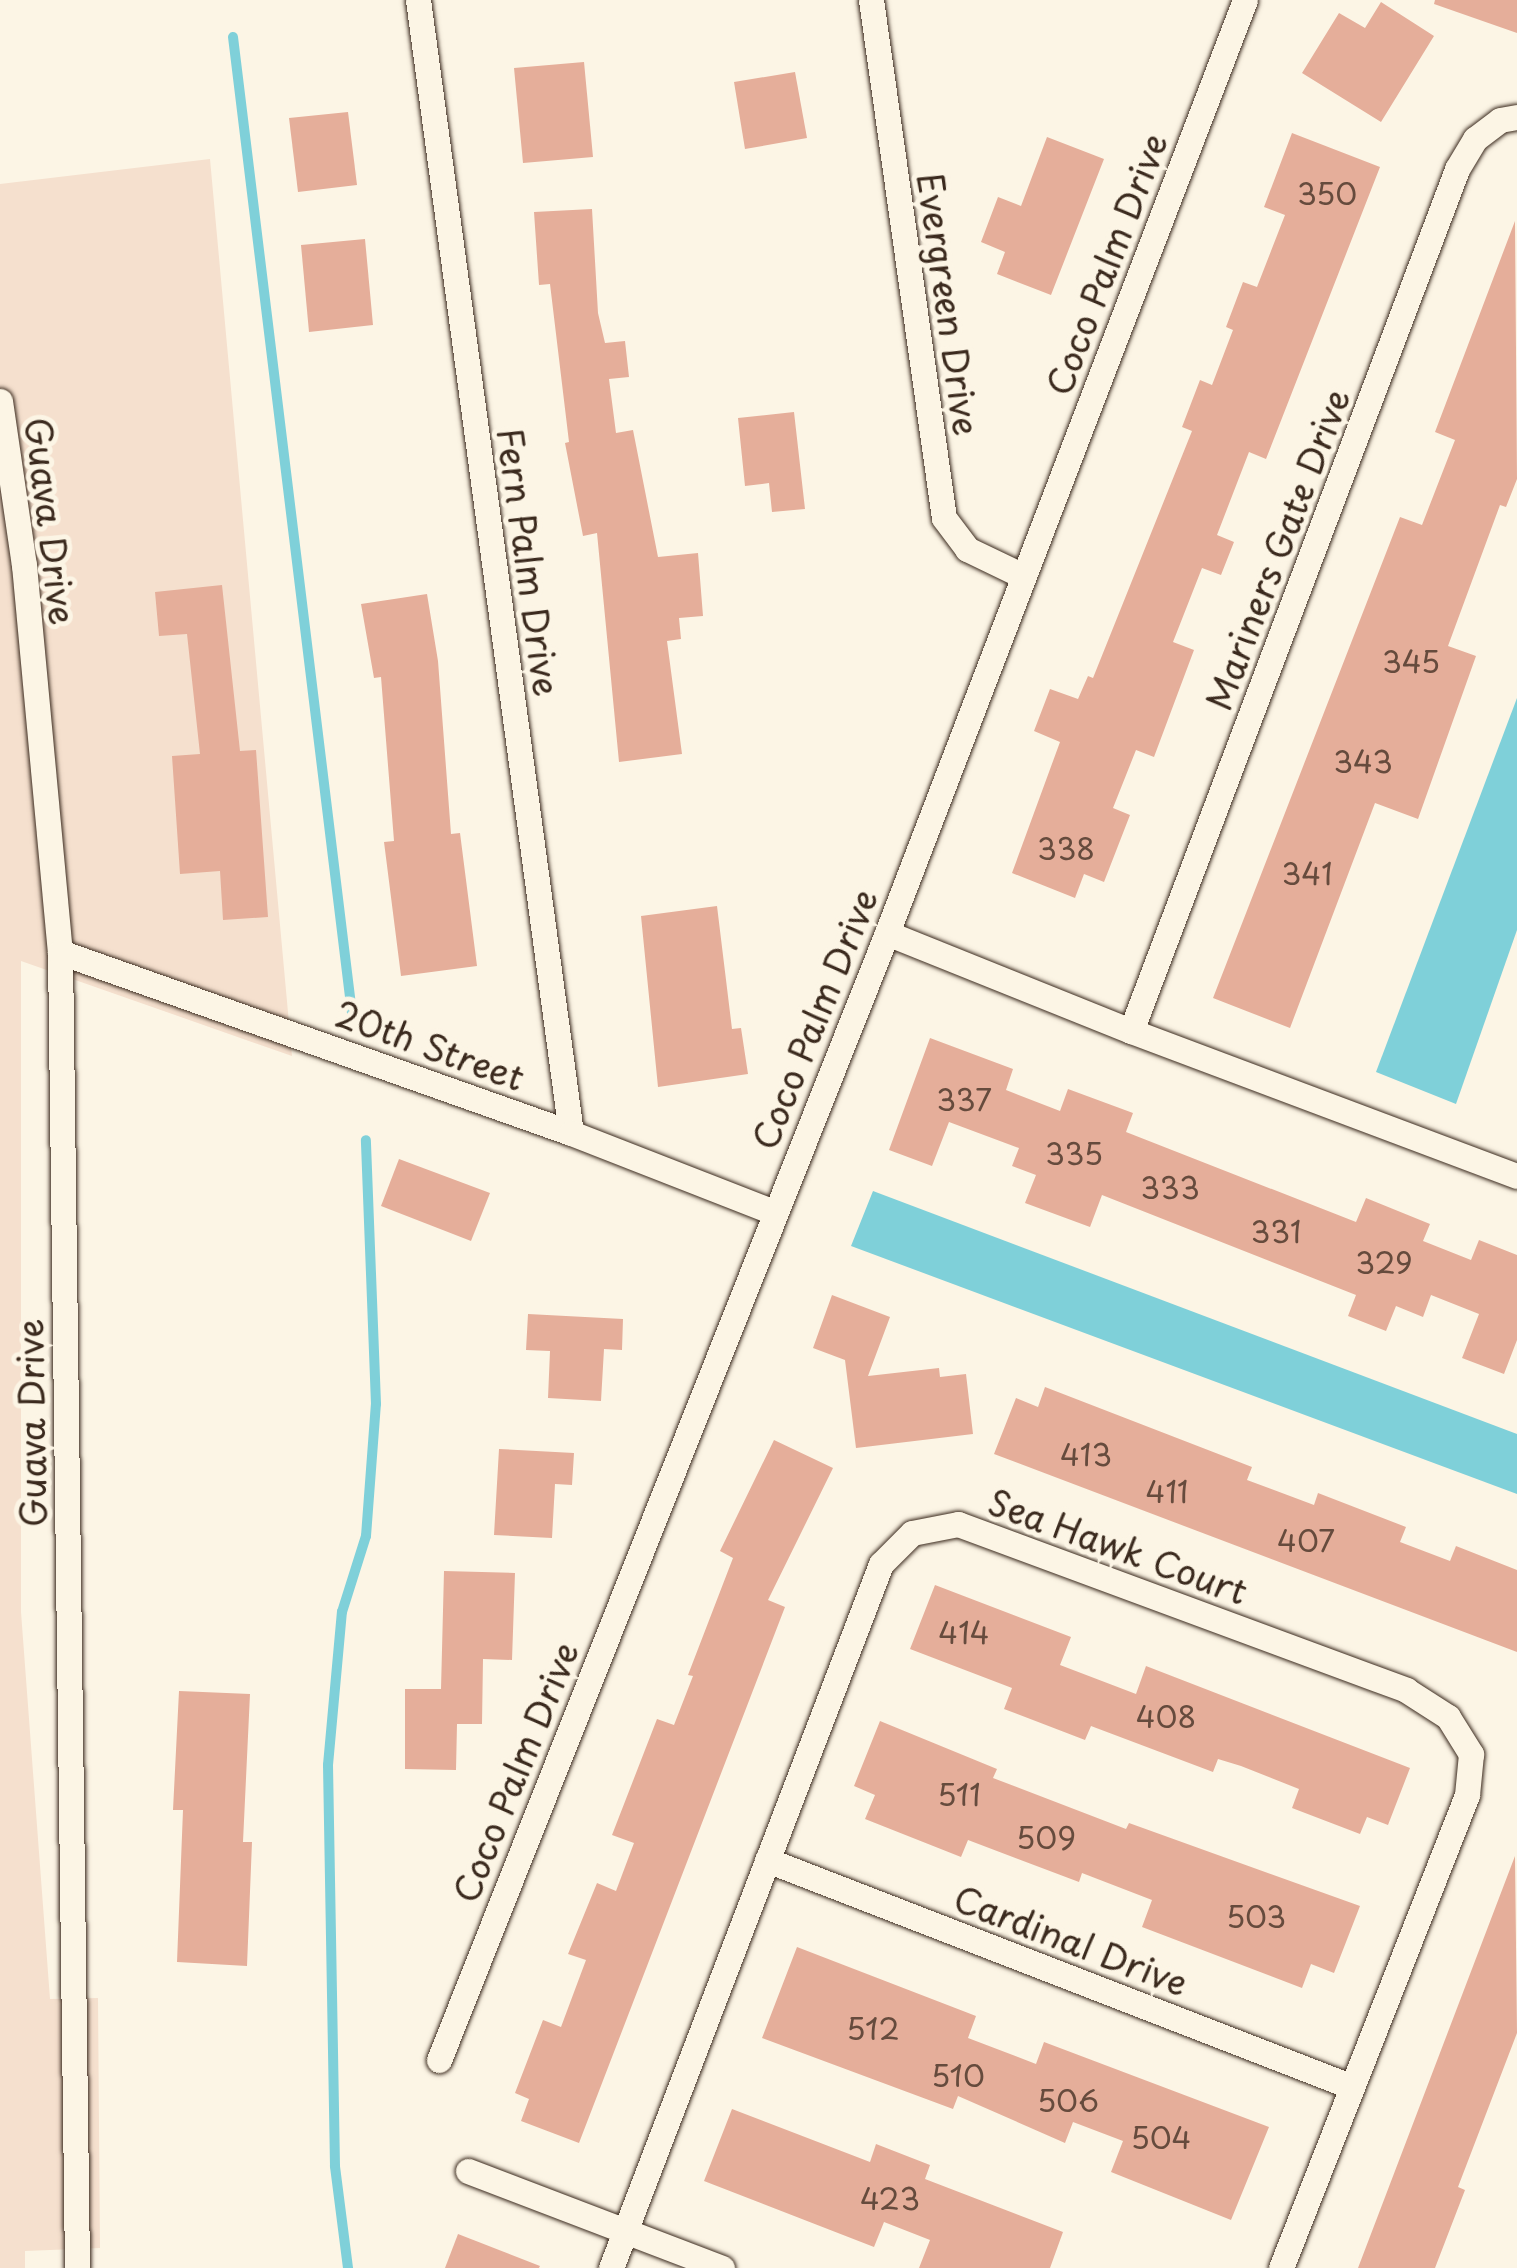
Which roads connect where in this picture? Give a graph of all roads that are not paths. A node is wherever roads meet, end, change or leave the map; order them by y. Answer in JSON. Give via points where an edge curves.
{"nodes":[{"id":1,"x":418,"y":0,"type":"edge"},
{"id":2,"x":871,"y":0,"type":"edge"},
{"id":3,"x":1245,"y":0,"type":"edge"},
{"id":4,"x":1517,"y":116,"type":"edge"},
{"id":5,"x":0,"y":401,"type":"edge"},
{"id":6,"x":1023,"y":576,"type":"junction"},
{"id":7,"x":887,"y":932,"type":"junction"},
{"id":8,"x":60,"y":952,"type":"junction"},
{"id":9,"x":1131,"y":1031,"type":"junction"},
{"id":10,"x":571,"y":1132,"type":"junction"},
{"id":11,"x":1517,"y":1176,"type":"edge"},
{"id":12,"x":774,"y":1212,"type":"junction"},
{"id":13,"x":767,"y":1860,"type":"junction"},
{"id":14,"x":439,"y":2060,"type":"dead end"},
{"id":15,"x":1350,"y":2086,"type":"junction"},
{"id":16,"x":468,"y":2171,"type":"dead end"},
{"id":17,"x":625,"y":2231,"type":"junction"},
{"id":18,"x":77,"y":2268,"type":"edge"},
{"id":19,"x":611,"y":2268,"type":"edge"},
{"id":20,"x":722,"y":2268,"type":"edge"},
{"id":21,"x":1281,"y":2268,"type":"edge"}],
"edges":[{"from":1,"to":10,"type":"street","name":"Fern Palm Drive"},
{"from":2,"to":6,"type":"street","name":"Evergreen Drive","via":[[944,518],[967,548]]},
{"from":3,"to":6,"type":"street","name":"Coco Palm Drive"},
{"from":4,"to":9,"type":"street","name":"Mariners Gate Drive","via":[[1475,139],[1458,169]]},
{"from":5,"to":8,"type":"street","name":"Guava Drive","via":[[24,565]]},
{"from":6,"to":7,"type":"street","name":"Coco Palm Drive"},
{"from":7,"to":9,"type":"street"},
{"from":7,"to":12,"type":"street","name":"Coco Palm Drive"},
{"from":8,"to":10,"type":"street","name":"20th Street"},
{"from":8,"to":18,"type":"street","name":"Guava Drive"},
{"from":9,"to":11,"type":"street"},
{"from":10,"to":12,"type":"street","name":"20th Street"},
{"from":12,"to":14,"type":"street","name":"Coco Palm Drive"},
{"from":13,"to":15,"type":"street","name":"Cardinal Drive"},
{"from":13,"to":15,"type":"street","name":"Sea Hawk Court","via":[[881,1564],[912,1533],[958,1524],[1406,1690],[1448,1717],[1471,1754],[1467,1794]]},
{"from":13,"to":17,"type":"street","name":"Sea Hawk Court"},
{"from":15,"to":21,"type":"street","name":"Sea Hawk Court"},
{"from":16,"to":17,"type":"street"},
{"from":17,"to":19,"type":"street","name":"Sea Hawk Court"},
{"from":17,"to":20,"type":"street"}]}
